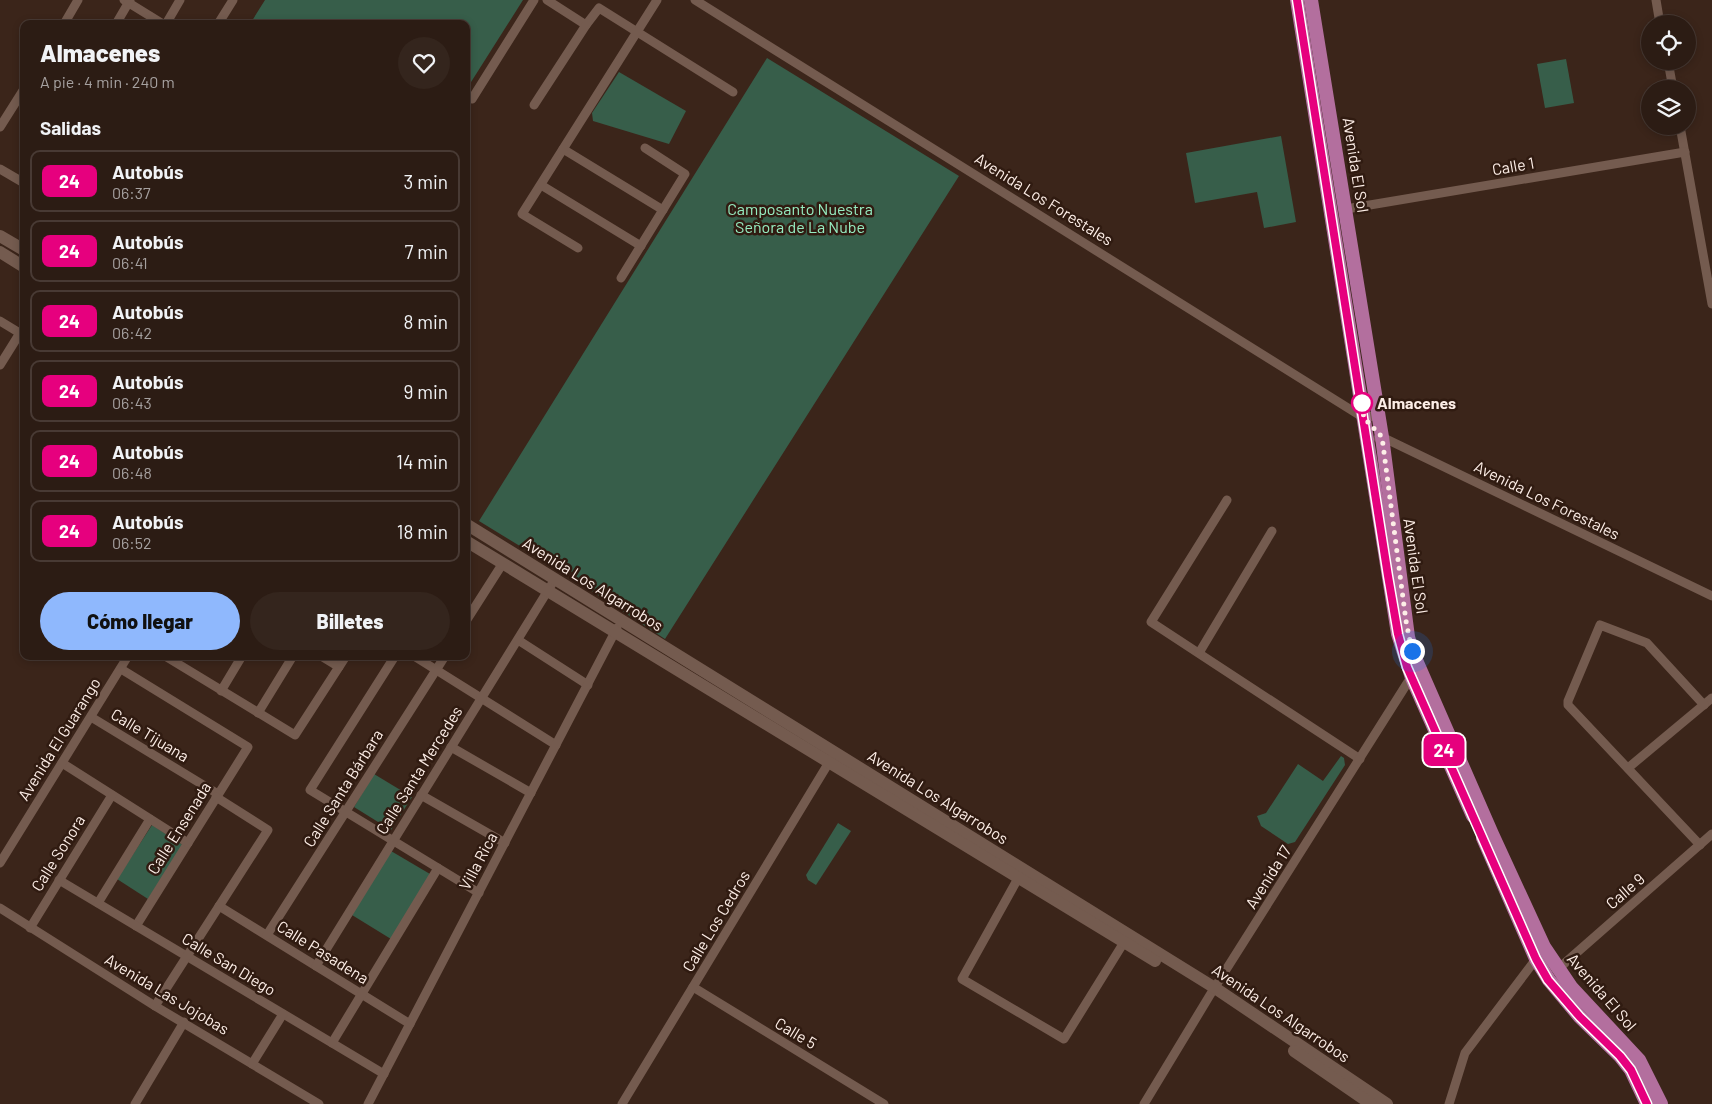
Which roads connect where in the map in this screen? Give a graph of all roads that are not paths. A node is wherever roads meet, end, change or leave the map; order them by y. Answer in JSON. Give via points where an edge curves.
{"nodes":[{"id":1,"x":78,"y":0,"type":"edge"},
{"id":2,"x":180,"y":0,"type":"edge"},
{"id":3,"x":233,"y":0,"type":"edge"},
{"id":4,"x":534,"y":0,"type":"edge"},
{"id":5,"x":547,"y":0,"type":"edge"},
{"id":6,"x":657,"y":0,"type":"edge"},
{"id":7,"x":695,"y":0,"type":"edge"},
{"id":8,"x":1297,"y":0,"type":"edge"},
{"id":9,"x":1311,"y":0,"type":"edge"},
{"id":10,"x":1656,"y":0,"type":"edge"},
{"id":11,"x":128,"y":1,"type":"edge"},
{"id":12,"x":1658,"y":15,"type":"edge"},
{"id":13,"x":66,"y":20,"type":"edge"},
{"id":14,"x":118,"y":20,"type":"edge"},
{"id":15,"x":158,"y":20,"type":"edge"},
{"id":16,"x":167,"y":20,"type":"edge"},
{"id":17,"x":220,"y":20,"type":"edge"},
{"id":18,"x":586,"y":24,"type":"junction"},
{"id":19,"x":638,"y":31,"type":"junction"},
{"id":20,"x":733,"y":92,"type":"dead end"},
{"id":21,"x":20,"y":94,"type":"edge"},
{"id":22,"x":472,"y":99,"type":"dead end"},
{"id":23,"x":534,"y":105,"type":"dead end"},
{"id":24,"x":0,"y":127,"type":"edge"},
{"id":25,"x":1682,"y":135,"type":"edge"},
{"id":26,"x":645,"y":148,"type":"dead end"},
{"id":27,"x":563,"y":150,"type":"junction"},
{"id":28,"x":1685,"y":152,"type":"junction"},
{"id":29,"x":0,"y":169,"type":"edge"},
{"id":30,"x":20,"y":179,"type":"edge"},
{"id":31,"x":540,"y":185,"type":"junction"},
{"id":32,"x":663,"y":210,"type":"junction"},
{"id":33,"x":1346,"y":210,"type":"junction"},
{"id":34,"x":0,"y":236,"type":"edge"},
{"id":35,"x":641,"y":246,"type":"junction"},
{"id":36,"x":20,"y":248,"type":"edge"},
{"id":37,"x":578,"y":248,"type":"dead end"},
{"id":38,"x":0,"y":252,"type":"edge"},
{"id":39,"x":20,"y":264,"type":"edge"},
{"id":40,"x":621,"y":278,"type":"dead end"},
{"id":41,"x":1712,"y":304,"type":"edge"},
{"id":42,"x":0,"y":321,"type":"edge"},
{"id":43,"x":20,"y":333,"type":"edge"},
{"id":44,"x":20,"y":337,"type":"edge"},
{"id":45,"x":0,"y":365,"type":"edge"},
{"id":46,"x":1378,"y":415,"type":"junction"},
{"id":47,"x":1364,"y":418,"type":"junction"},
{"id":48,"x":1375,"y":438,"type":"junction"},
{"id":49,"x":1227,"y":500,"type":"dead end"},
{"id":50,"x":471,"y":527,"type":"edge"},
{"id":51,"x":1272,"y":531,"type":"dead end"},
{"id":52,"x":470,"y":544,"type":"edge"},
{"id":53,"x":502,"y":563,"type":"junction"},
{"id":54,"x":555,"y":579,"type":"junction"},
{"id":55,"x":548,"y":591,"type":"junction"},
{"id":56,"x":1712,"y":596,"type":"edge"},
{"id":57,"x":470,"y":615,"type":"edge"},
{"id":58,"x":618,"y":626,"type":"junction"},
{"id":59,"x":518,"y":640,"type":"junction"},
{"id":60,"x":1199,"y":653,"type":"junction"},
{"id":61,"x":126,"y":660,"type":"edge"},
{"id":62,"x":171,"y":660,"type":"edge"},
{"id":63,"x":240,"y":660,"type":"edge"},
{"id":64,"x":291,"y":660,"type":"edge"},
{"id":65,"x":328,"y":660,"type":"edge"},
{"id":66,"x":343,"y":660,"type":"edge"},
{"id":67,"x":392,"y":660,"type":"edge"},
{"id":68,"x":420,"y":660,"type":"edge"},
{"id":69,"x":442,"y":660,"type":"edge"},
{"id":70,"x":339,"y":667,"type":"junction"},
{"id":71,"x":121,"y":669,"type":"junction"},
{"id":72,"x":436,"y":670,"type":"junction"},
{"id":73,"x":1415,"y":672,"type":"junction"},
{"id":74,"x":588,"y":685,"type":"junction"},
{"id":75,"x":221,"y":690,"type":"junction"},
{"id":76,"x":482,"y":698,"type":"junction"},
{"id":77,"x":1712,"y":698,"type":"edge"},
{"id":78,"x":1704,"y":705,"type":"junction"},
{"id":79,"x":258,"y":713,"type":"junction"},
{"id":80,"x":91,"y":717,"type":"junction"},
{"id":81,"x":556,"y":744,"type":"junction"},
{"id":82,"x":451,"y":747,"type":"junction"},
{"id":83,"x":832,"y":757,"type":"junction"},
{"id":84,"x":1360,"y":758,"type":"junction"},
{"id":85,"x":62,"y":763,"type":"junction"},
{"id":86,"x":1628,"y":768,"type":"junction"},
{"id":87,"x":531,"y":792,"type":"junction"},
{"id":88,"x":112,"y":795,"type":"junction"},
{"id":89,"x":217,"y":796,"type":"junction"},
{"id":90,"x":421,"y":796,"type":"junction"},
{"id":91,"x":346,"y":812,"type":"junction"},
{"id":92,"x":150,"y":819,"type":"junction"},
{"id":93,"x":1712,"y":834,"type":"edge"},
{"id":94,"x":393,"y":841,"type":"junction"},
{"id":95,"x":188,"y":843,"type":"junction"},
{"id":96,"x":505,"y":843,"type":"junction"},
{"id":97,"x":1700,"y":844,"type":"junction"},
{"id":98,"x":0,"y":863,"type":"edge"},
{"id":99,"x":438,"y":868,"type":"junction"},
{"id":100,"x":1021,"y":873,"type":"junction"},
{"id":101,"x":59,"y":880,"type":"junction"},
{"id":102,"x":479,"y":893,"type":"junction"},
{"id":103,"x":98,"y":903,"type":"junction"},
{"id":104,"x":219,"y":906,"type":"junction"},
{"id":105,"x":0,"y":908,"type":"edge"},
{"id":106,"x":136,"y":926,"type":"junction"},
{"id":107,"x":30,"y":928,"type":"junction"},
{"id":108,"x":267,"y":936,"type":"junction"},
{"id":109,"x":1127,"y":938,"type":"junction"},
{"id":110,"x":187,"y":956,"type":"junction"},
{"id":111,"x":1536,"y":959,"type":"junction"},
{"id":112,"x":316,"y":966,"type":"junction"},
{"id":113,"x":1558,"y":969,"type":"junction"},
{"id":114,"x":693,"y":987,"type":"junction"},
{"id":115,"x":1213,"y":991,"type":"junction"},
{"id":116,"x":361,"y":994,"type":"junction"},
{"id":117,"x":155,"y":1006,"type":"junction"},
{"id":118,"x":283,"y":1014,"type":"junction"},
{"id":119,"x":184,"y":1022,"type":"junction"},
{"id":120,"x":410,"y":1024,"type":"junction"},
{"id":121,"x":332,"y":1043,"type":"junction"},
{"id":122,"x":252,"y":1064,"type":"junction"},
{"id":123,"x":384,"y":1074,"type":"junction"},
{"id":124,"x":135,"y":1104,"type":"edge"},
{"id":125,"x":319,"y":1104,"type":"edge"},
{"id":126,"x":368,"y":1104,"type":"edge"},
{"id":127,"x":622,"y":1104,"type":"edge"},
{"id":128,"x":884,"y":1104,"type":"edge"},
{"id":129,"x":1144,"y":1104,"type":"edge"},
{"id":130,"x":1371,"y":1104,"type":"edge"},
{"id":131,"x":1388,"y":1104,"type":"edge"},
{"id":132,"x":1449,"y":1104,"type":"edge"},
{"id":133,"x":1647,"y":1104,"type":"edge"},
{"id":134,"x":1661,"y":1104,"type":"edge"}],
"edges":[{"from":1,"to":13,"type":"street"},
{"from":2,"to":16,"type":"street"},
{"from":3,"to":17,"type":"street"},
{"from":4,"to":22,"type":"street"},
{"from":5,"to":18,"type":"street"},
{"from":6,"to":19,"type":"street"},
{"from":7,"to":47,"type":"street","name":"Avenida Los Forestales"},
{"from":8,"to":47,"type":"main road","name":"Avenida El Sol"},
{"from":9,"to":33,"type":"main road","name":"Avenida El Sol"},
{"from":10,"to":12,"type":"street"},
{"from":11,"to":14,"type":"street"},
{"from":11,"to":15,"type":"street"},
{"from":18,"to":19,"type":"street","via":[[599,8]]},
{"from":18,"to":23,"type":"street"},
{"from":19,"to":20,"type":"street"},
{"from":19,"to":27,"type":"street"},
{"from":21,"to":24,"type":"street"},
{"from":25,"to":28,"type":"street"},
{"from":26,"to":32,"type":"street","via":[[685,174]]},
{"from":27,"to":31,"type":"street"},
{"from":27,"to":32,"type":"street"},
{"from":28,"to":33,"type":"street","name":"Calle 1"},
{"from":28,"to":41,"type":"street"},
{"from":29,"to":30,"type":"street"},
{"from":31,"to":35,"type":"street"},
{"from":31,"to":37,"type":"street","via":[[522,214]]},
{"from":32,"to":35,"type":"street"},
{"from":33,"to":46,"type":"main road","name":"Avenida El Sol"},
{"from":34,"to":36,"type":"street"},
{"from":35,"to":40,"type":"street"},
{"from":38,"to":39,"type":"street"},
{"from":42,"to":43,"type":"street"},
{"from":44,"to":45,"type":"street"},
{"from":46,"to":47,"type":"street"},
{"from":46,"to":48,"type":"main road","name":"Avenida El Sol"},
{"from":47,"to":48,"type":"main road","name":"Avenida El Sol"},
{"from":48,"to":56,"type":"street","name":"Avenida Los Forestales"},
{"from":48,"to":73,"type":"main road","name":"Avenida El Sol"},
{"from":49,"to":60,"type":"street","via":[[1151,622]]},
{"from":50,"to":54,"type":"street","name":"Avenida Los Algarrobos"},
{"from":51,"to":60,"type":"street"},
{"from":52,"to":53,"type":"street","name":"Avenida Los Algarrobos"},
{"from":53,"to":55,"type":"street","name":"Avenida Los Algarrobos"},
{"from":53,"to":57,"type":"street"},
{"from":54,"to":55,"type":"street","name":"Calle Santa Mercedes"},
{"from":54,"to":58,"type":"street","name":"Avenida Los Algarrobos"},
{"from":55,"to":58,"type":"street","name":"Avenida Los Algarrobos"},
{"from":55,"to":59,"type":"street","name":"Calle Santa Mercedes"},
{"from":58,"to":74,"type":"street","name":"Villa Rica"},
{"from":58,"to":83,"type":"street","name":"Avenida Los Algarrobos"},
{"from":59,"to":74,"type":"street"},
{"from":59,"to":76,"type":"street","name":"Calle Santa Mercedes"},
{"from":60,"to":84,"type":"street"},
{"from":61,"to":71,"type":"street","name":"Avenida El Guarango"},
{"from":62,"to":75,"type":"street"},
{"from":63,"to":75,"type":"street"},
{"from":64,"to":79,"type":"street"},
{"from":65,"to":70,"type":"street"},
{"from":66,"to":70,"type":"street"},
{"from":67,"to":91,"type":"street","via":[[310,790]]},
{"from":68,"to":72,"type":"street"},
{"from":69,"to":72,"type":"street","name":"Calle Santa Bárbara"},
{"from":70,"to":79,"type":"street","via":[[295,735]]},
{"from":71,"to":80,"type":"street","name":"Avenida El Guarango"},
{"from":71,"to":89,"type":"street","name":"Calle Ensenada","via":[[248,747]]},
{"from":72,"to":76,"type":"street"},
{"from":72,"to":91,"type":"street","name":"Calle Santa Bárbara"},
{"from":73,"to":84,"type":"street","name":"Avenida 17"},
{"from":73,"to":111,"type":"main road","name":"Avenida El Sol"},
{"from":73,"to":113,"type":"main road","name":"Avenida El Sol","via":[[1544,947]]},
{"from":74,"to":81,"type":"street","name":"Villa Rica"},
{"from":75,"to":79,"type":"street"},
{"from":76,"to":81,"type":"street"},
{"from":76,"to":82,"type":"street","name":"Calle Santa Mercedes"},
{"from":77,"to":78,"type":"street"},
{"from":78,"to":86,"type":"street"},
{"from":78,"to":86,"type":"street","via":[[1647,644],[1600,625],[1568,701]]},
{"from":80,"to":85,"type":"street","name":"Avenida El Guarango"},
{"from":80,"to":89,"type":"street","name":"Calle Tijuana"},
{"from":81,"to":87,"type":"street","name":"Villa Rica"},
{"from":82,"to":87,"type":"street"},
{"from":82,"to":90,"type":"street","name":"Calle Santa Mercedes"},
{"from":83,"to":100,"type":"street","name":"Avenida Los Algarrobos"},
{"from":83,"to":114,"type":"street","name":"Calle Los Cedros"},
{"from":84,"to":115,"type":"street","name":"Avenida 17"},
{"from":85,"to":88,"type":"street"},
{"from":85,"to":98,"type":"street","name":"Avenida El Guarango"},
{"from":86,"to":97,"type":"street"},
{"from":87,"to":96,"type":"street","name":"Villa Rica"},
{"from":88,"to":92,"type":"street"},
{"from":88,"to":101,"type":"street","name":"Calle Sonora"},
{"from":89,"to":95,"type":"street","name":"Calle Ensenada"},
{"from":89,"to":104,"type":"street","name":"Calle Tijuana","via":[[268,830]]},
{"from":90,"to":94,"type":"street","name":"Calle Santa Mercedes"},
{"from":90,"to":96,"type":"street"},
{"from":91,"to":94,"type":"street"},
{"from":91,"to":108,"type":"street","name":"Calle Santa Bárbara"},
{"from":92,"to":95,"type":"street"},
{"from":92,"to":103,"type":"street"},
{"from":93,"to":97,"type":"street","name":"Calle 9"},
{"from":94,"to":99,"type":"street"},
{"from":94,"to":112,"type":"street","name":"Calle Santa Mercedes"},
{"from":95,"to":106,"type":"street","name":"Calle Ensenada"},
{"from":96,"to":102,"type":"street","name":"Villa Rica"},
{"from":97,"to":113,"type":"street","name":"Calle 9"},
{"from":99,"to":102,"type":"street"},
{"from":99,"to":116,"type":"street"},
{"from":100,"to":109,"type":"street","name":"Avenida Los Algarrobos"},
{"from":100,"to":109,"type":"street","via":[[962,979],[1064,1038]]},
{"from":101,"to":103,"type":"street","name":"Calle San Diego"},
{"from":101,"to":107,"type":"street","name":"Calle Sonora"},
{"from":102,"to":120,"type":"street","name":"Villa Rica"},
{"from":103,"to":106,"type":"street","name":"Calle San Diego"},
{"from":104,"to":108,"type":"street","name":"Calle Pasadena"},
{"from":104,"to":110,"type":"street"},
{"from":105,"to":107,"type":"street","name":"Avenida Las Jojobas"},
{"from":106,"to":110,"type":"street","name":"Calle San Diego"},
{"from":107,"to":117,"type":"street","name":"Avenida Las Jojobas"},
{"from":108,"to":112,"type":"street","name":"Calle Pasadena"},
{"from":109,"to":115,"type":"street","name":"Avenida Los Algarrobos"},
{"from":110,"to":117,"type":"street"},
{"from":110,"to":118,"type":"street","name":"Calle San Diego"},
{"from":111,"to":132,"type":"street","via":[[1464,1053]]},
{"from":111,"to":133,"type":"main road","name":"Avenida El Sol","via":[[1548,980],[1631,1070]]},
{"from":112,"to":116,"type":"street","name":"Calle Pasadena"},
{"from":113,"to":134,"type":"main road","name":"Avenida El Sol","via":[[1584,1002],[1639,1060]]},
{"from":114,"to":127,"type":"street","name":"Calle Los Cedros"},
{"from":114,"to":128,"type":"street","name":"Calle 5"},
{"from":115,"to":129,"type":"street","name":"Avenida 17"},
{"from":115,"to":130,"type":"street","name":"Avenida Los Algarrobos"},
{"from":115,"to":131,"type":"street","name":"Avenida Los Algarrobos"},
{"from":116,"to":120,"type":"street","name":"Calle Pasadena"},
{"from":116,"to":121,"type":"street"},
{"from":117,"to":119,"type":"street","name":"Avenida Las Jojobas"},
{"from":118,"to":121,"type":"street","name":"Calle San Diego"},
{"from":118,"to":122,"type":"street"},
{"from":119,"to":122,"type":"street","name":"Avenida Las Jojobas"},
{"from":119,"to":124,"type":"street"},
{"from":120,"to":123,"type":"street","name":"Villa Rica"},
{"from":121,"to":123,"type":"street","name":"Calle San Diego"},
{"from":122,"to":125,"type":"street","name":"Avenida Las Jojobas"},
{"from":123,"to":126,"type":"street","name":"Villa Rica"}]}
